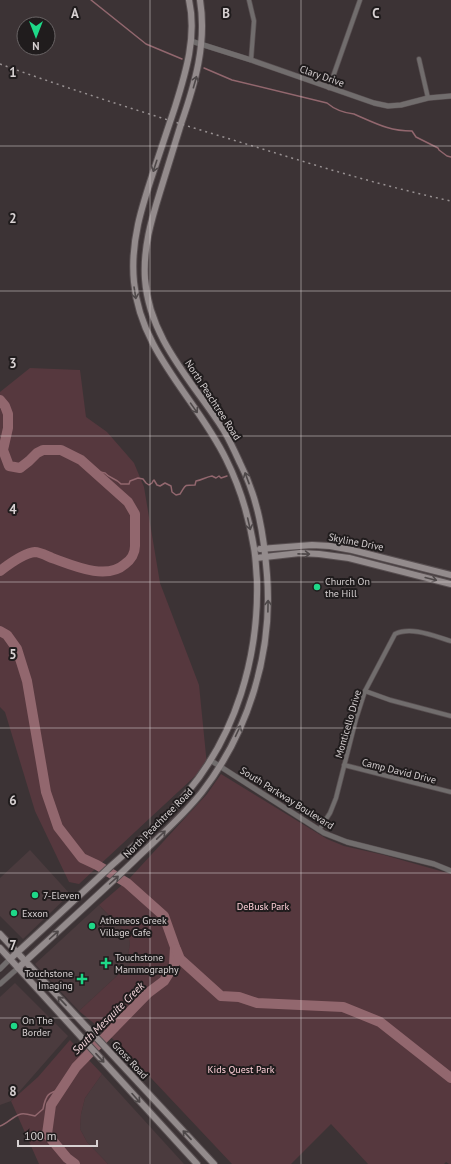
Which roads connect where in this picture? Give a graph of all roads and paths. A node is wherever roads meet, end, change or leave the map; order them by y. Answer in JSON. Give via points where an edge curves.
{"nodes":[{"id":1,"x":189,"y":0,"type":"edge"},
{"id":2,"x":200,"y":0,"type":"edge"},
{"id":3,"x":249,"y":0,"type":"edge"},
{"id":4,"x":360,"y":0,"type":"edge"},
{"id":5,"x":191,"y":41,"type":"junction"},
{"id":6,"x":201,"y":44,"type":"junction"},
{"id":7,"x":419,"y":59,"type":"dead end"},
{"id":8,"x":251,"y":60,"type":"junction"},
{"id":9,"x":329,"y":88,"type":"junction"},
{"id":10,"x":451,"y":96,"type":"edge"},
{"id":11,"x":428,"y":98,"type":"junction"},
{"id":12,"x":224,"y":430,"type":"junction"},
{"id":13,"x":214,"y":437,"type":"junction"},
{"id":14,"x":264,"y":549,"type":"junction"},
{"id":15,"x":255,"y":550,"type":"junction"},
{"id":16,"x":266,"y":557,"type":"junction"},
{"id":17,"x":256,"y":558,"type":"junction"},
{"id":18,"x":451,"y":575,"type":"edge"},
{"id":19,"x":451,"y":584,"type":"edge"},
{"id":20,"x":451,"y":640,"type":"edge"},
{"id":21,"x":365,"y":691,"type":"junction"},
{"id":22,"x":451,"y":716,"type":"edge"},
{"id":23,"x":210,"y":760,"type":"junction"},
{"id":24,"x":219,"y":766,"type":"junction"},
{"id":25,"x":344,"y":766,"type":"junction"},
{"id":26,"x":451,"y":792,"type":"edge"},
{"id":27,"x":320,"y":830,"type":"junction"},
{"id":28,"x":451,"y":871,"type":"edge"},
{"id":29,"x":75,"y":900,"type":"junction"},
{"id":30,"x":82,"y":910,"type":"junction"},
{"id":31,"x":0,"y":934,"type":"edge"},
{"id":32,"x":0,"y":948,"type":"edge"},
{"id":33,"x":18,"y":952,"type":"junction"},
{"id":34,"x":10,"y":959,"type":"junction"},
{"id":35,"x":26,"y":961,"type":"junction"},
{"id":36,"x":18,"y":968,"type":"junction"},
{"id":37,"x":0,"y":969,"type":"edge"},
{"id":38,"x":0,"y":984,"type":"edge"},
{"id":39,"x":73,"y":1012,"type":"junction"},
{"id":40,"x":65,"y":1020,"type":"junction"},
{"id":41,"x":135,"y":1079,"type":"junction"},
{"id":42,"x":126,"y":1086,"type":"junction"},
{"id":43,"x":166,"y":1113,"type":"junction"},
{"id":44,"x":158,"y":1122,"type":"junction"},
{"id":45,"x":197,"y":1164,"type":"edge"},
{"id":46,"x":214,"y":1164,"type":"edge"}],
"edges":[{"from":1,"to":5,"type":"main road","name":"North Peachtree Road","via":[[192,12]]},
{"from":2,"to":6,"type":"main road","name":"North Peachtree Road"},
{"from":3,"to":8,"type":"street","via":[[254,21]]},
{"from":4,"to":9,"type":"street"},
{"from":5,"to":6,"type":"street","name":"Clary Drive"},
{"from":5,"to":13,"type":"main road","name":"North Peachtree Road","one_way":true,"via":[[186,71],[137,224],[133,259],[134,282],[143,323],[158,355]]},
{"from":6,"to":8,"type":"street","name":"Clary Drive"},
{"from":12,"to":6,"type":"main road","name":"North Peachtree Road","one_way":true,"via":[[169,351],[154,319],[145,280],[149,227],[196,79]]},
{"from":7,"to":11,"type":"street"},
{"from":8,"to":9,"type":"street","name":"Clary Drive"},
{"from":9,"to":11,"type":"street","name":"Clary Drive","via":[[388,106]]},
{"from":10,"to":11,"type":"street","name":"Clary Drive"},
{"from":12,"to":13,"type":"main road"},
{"from":14,"to":12,"type":"main road","name":"North Peachtree Road","one_way":true,"via":[[260,518],[246,474]]},
{"from":13,"to":15,"type":"main road","name":"North Peachtree Road","one_way":true,"via":[[234,477]]},
{"from":14,"to":15,"type":"main road","name":"Skyline Drive"},
{"from":14,"to":16,"type":"main road","name":"North Peachtree Road"},
{"from":14,"to":18,"type":"main road","name":"Skyline Drive","via":[[330,546]]},
{"from":15,"to":17,"type":"main road","name":"North Peachtree Road"},
{"from":16,"to":17,"type":"main road","name":"Skyline Drive"},
{"from":16,"to":19,"type":"main road","name":"Skyline Drive","one_way":true,"via":[[300,553],[338,556]]},
{"from":24,"to":16,"type":"main road","name":"North Peachtree Road","one_way":true,"via":[[244,720],[262,660],[268,611]]},
{"from":17,"to":23,"type":"main road","name":"North Peachtree Road","via":[[257,611],[250,659],[241,696],[224,737]]},
{"from":20,"to":21,"type":"street","name":"Monticello Drive","via":[[410,630],[402,630],[395,634]]},
{"from":21,"to":22,"type":"street"},
{"from":21,"to":25,"type":"street","name":"Monticello Drive"},
{"from":23,"to":24,"type":"street","name":"South Parkway Boulevard"},
{"from":23,"to":29,"type":"main road","name":"North Peachtree Road","via":[[186,794],[157,825]]},
{"from":24,"to":27,"type":"street","name":"South Parkway Boulevard"},
{"from":30,"to":24,"type":"main road","name":"North Peachtree Road","one_way":true,"via":[[177,820]]},
{"from":25,"to":26,"type":"street","name":"Camp David Drive"},
{"from":25,"to":27,"type":"street","name":"Monticello Drive","via":[[335,801]]},
{"from":27,"to":28,"type":"street","name":"South Parkway Boulevard","via":[[347,842],[434,864]]},
{"from":29,"to":30,"type":"main road"},
{"from":29,"to":33,"type":"main road","name":"North Peachtree Road"},
{"from":35,"to":30,"type":"main road","name":"North Peachtree Road","one_way":true},
{"from":31,"to":33,"type":"main road","name":"Gross Road"},
{"from":32,"to":34,"type":"main road","name":"Gross Road"},
{"from":33,"to":34,"type":"main road","name":"North Peachtree Road"},
{"from":33,"to":35,"type":"main road","name":"Gross Road"},
{"from":34,"to":36,"type":"main road","name":"Gross Road"},
{"from":34,"to":37,"type":"street","name":"North Peachtree Road"},
{"from":35,"to":36,"type":"main road","name":"North Peachtree Road"},
{"from":39,"to":35,"type":"main road","name":"Gross Road","one_way":true},
{"from":36,"to":38,"type":"street","name":"North Peachtree Road"},
{"from":36,"to":40,"type":"main road","name":"Gross Road"},
{"from":39,"to":40,"type":"main road"},
{"from":39,"to":41,"type":"main road","name":"Gross Road"},
{"from":40,"to":42,"type":"main road","name":"Gross Road","one_way":true},
{"from":41,"to":42,"type":"main road"},
{"from":41,"to":43,"type":"main road","name":"Gross Road"},
{"from":42,"to":44,"type":"main road","name":"Gross Road","one_way":true},
{"from":43,"to":44,"type":"main road"},
{"from":46,"to":43,"type":"main road","name":"Gross Road","one_way":true},
{"from":44,"to":45,"type":"main road","name":"Gross Road"}]}
